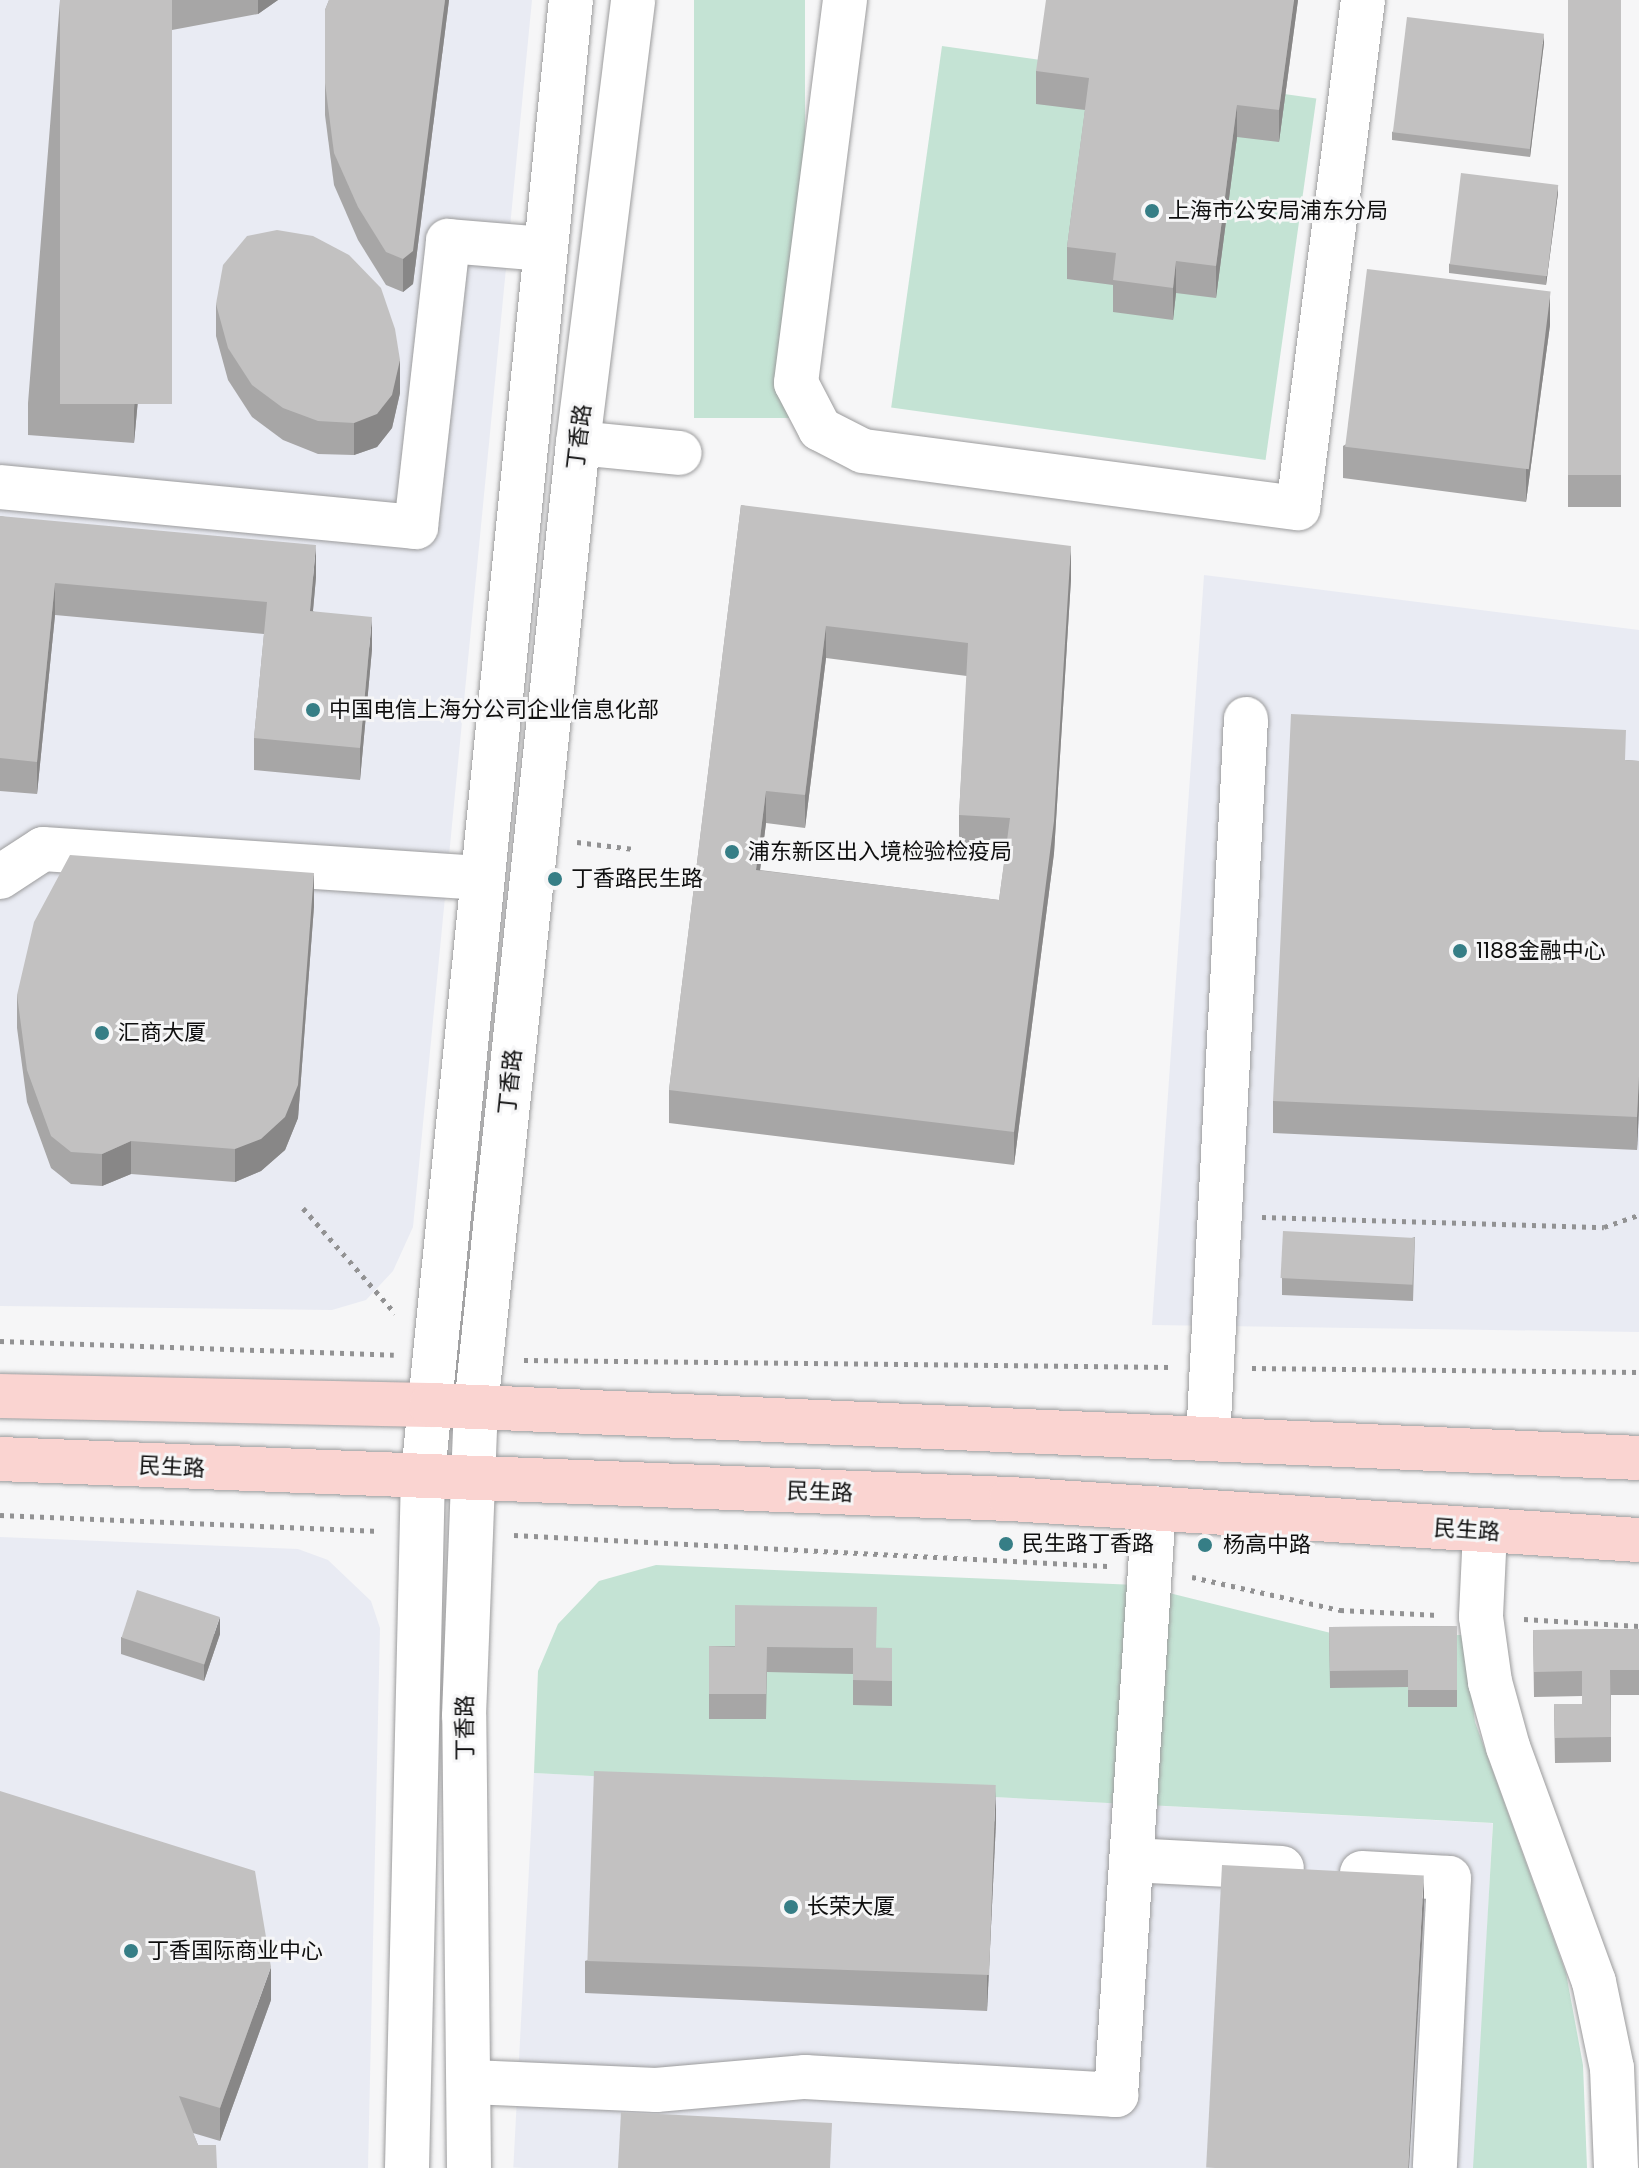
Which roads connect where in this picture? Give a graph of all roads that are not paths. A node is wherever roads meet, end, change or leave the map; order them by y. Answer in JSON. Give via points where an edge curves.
{"nodes":[{"id":1,"x":571,"y":0,"type":"edge"},
{"id":2,"x":633,"y":0,"type":"edge"},
{"id":3,"x":845,"y":0,"type":"edge"},
{"id":4,"x":1363,"y":0,"type":"edge"},
{"id":5,"x":543,"y":249,"type":"junction"},
{"id":6,"x":578,"y":443,"type":"junction"},
{"id":7,"x":680,"y":453,"type":"dead end"},
{"id":8,"x":0,"y":487,"type":"edge"},
{"id":9,"x":1246,"y":719,"type":"dead end"},
{"id":10,"x":0,"y":877,"type":"edge"},
{"id":11,"x":482,"y":878,"type":"junction"},
{"id":12,"x":0,"y":1396,"type":"edge"},
{"id":13,"x":431,"y":1405,"type":"junction"},
{"id":14,"x":476,"y":1407,"type":"junction"},
{"id":15,"x":1208,"y":1439,"type":"junction"},
{"id":16,"x":1639,"y":1458,"type":"edge"},
{"id":17,"x":0,"y":1459,"type":"edge"},
{"id":18,"x":423,"y":1474,"type":"junction"},
{"id":19,"x":472,"y":1478,"type":"junction"},
{"id":20,"x":1154,"y":1508,"type":"junction"},
{"id":21,"x":1485,"y":1531,"type":"junction"},
{"id":22,"x":1639,"y":1540,"type":"edge"},
{"id":23,"x":1131,"y":1860,"type":"junction"},
{"id":24,"x":471,"y":2082,"type":"junction"},
{"id":25,"x":407,"y":2168,"type":"edge"},
{"id":26,"x":469,"y":2168,"type":"edge"},
{"id":27,"x":1435,"y":2168,"type":"edge"},
{"id":28,"x":1616,"y":2168,"type":"edge"}],
"edges":[{"from":1,"to":5,"type":"street"},
{"from":2,"to":6,"type":"street","name":"丁香路"},
{"from":3,"to":4,"type":"street","via":[[796,383],[820,429],[863,451],[1298,508]]},
{"from":5,"to":8,"type":"street","via":[[448,241],[416,527]]},
{"from":5,"to":11,"type":"street"},
{"from":6,"to":7,"type":"street"},
{"from":6,"to":14,"type":"street","name":"丁香路"},
{"from":9,"to":15,"type":"street"},
{"from":10,"to":11,"type":"street","via":[[43,849]]},
{"from":11,"to":13,"type":"street"},
{"from":12,"to":13,"type":"main road"},
{"from":13,"to":14,"type":"main road"},
{"from":13,"to":18,"type":"street"},
{"from":14,"to":15,"type":"main road"},
{"from":14,"to":19,"type":"street","name":"丁香路"},
{"from":15,"to":16,"type":"main road"},
{"from":17,"to":18,"type":"main road","name":"民生路"},
{"from":18,"to":19,"type":"main road","name":"民生路"},
{"from":18,"to":25,"type":"street"},
{"from":19,"to":20,"type":"main road","name":"民生路"},
{"from":19,"to":24,"type":"street","name":"丁香路","via":[[464,1716]]},
{"from":20,"to":21,"type":"main road","name":"民生路"},
{"from":20,"to":23,"type":"street"},
{"from":21,"to":22,"type":"main road","name":"民生路"},
{"from":21,"to":28,"type":"street","via":[[1481,1617],[1490,1682],[1508,1747],[1594,1982],[1612,2068]]},
{"from":23,"to":24,"type":"street","via":[[1116,2095],[805,2077],[656,2090]]},
{"from":23,"to":27,"type":"street","via":[[1449,1878]]},
{"from":24,"to":26,"type":"street","name":"丁香路"}]}
